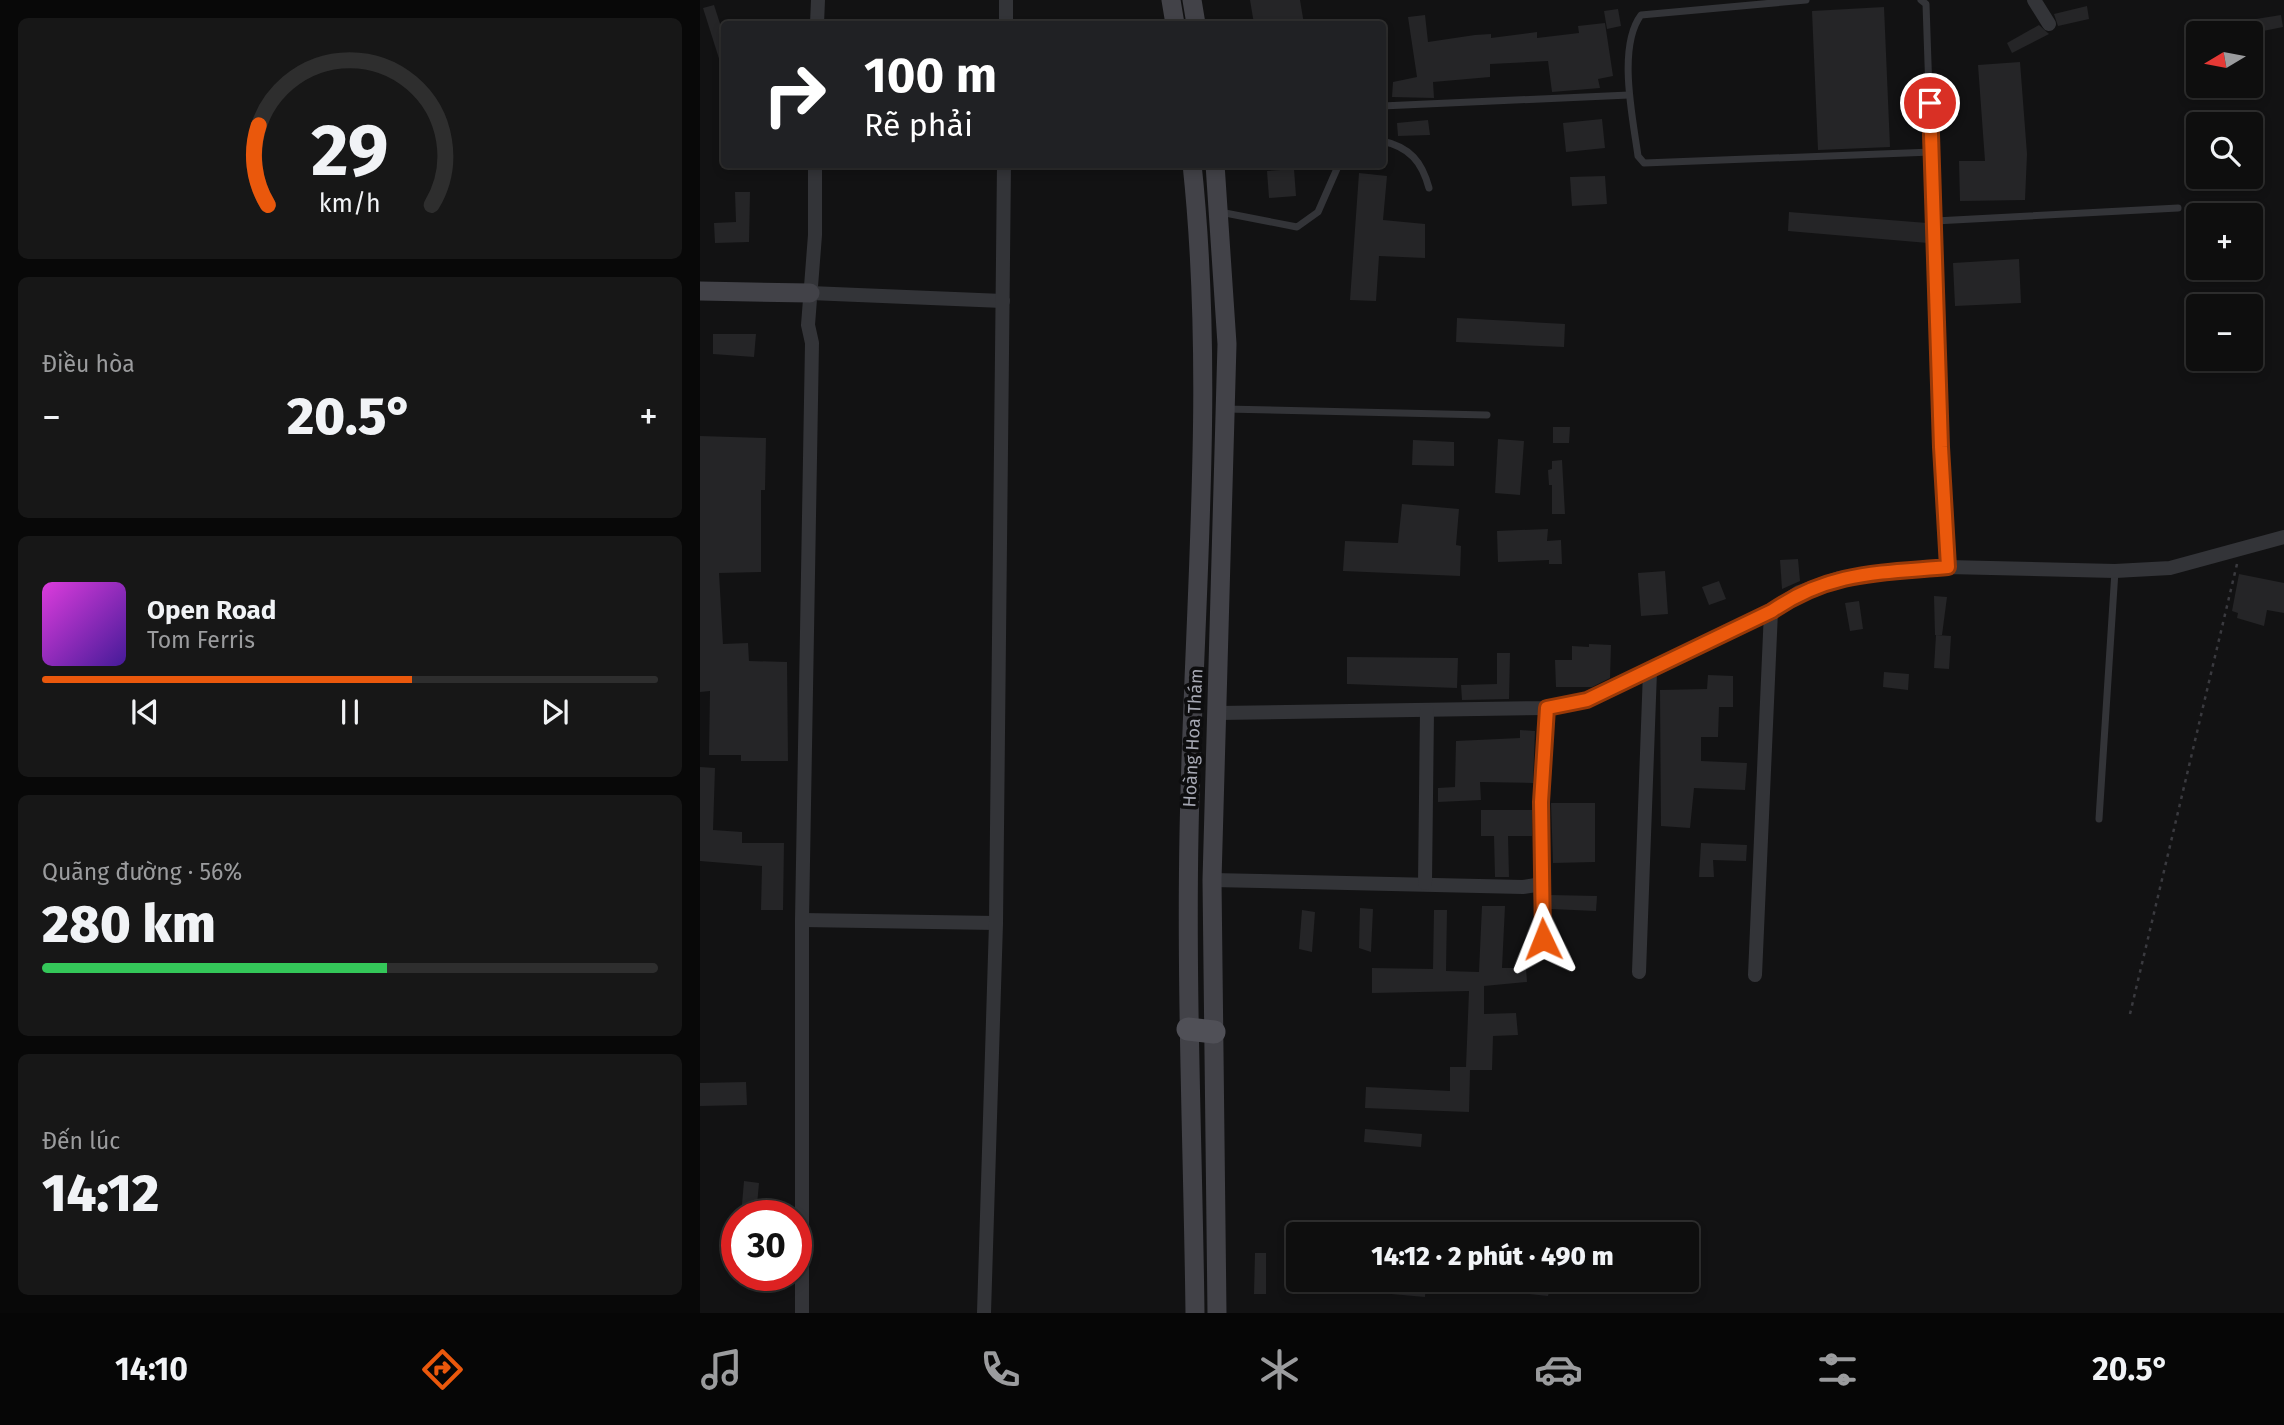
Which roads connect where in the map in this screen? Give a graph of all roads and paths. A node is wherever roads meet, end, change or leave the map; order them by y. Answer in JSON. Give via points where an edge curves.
{"nodes":[{"id":1,"x":818,"y":0,"type":"edge"},
{"id":2,"x":1006,"y":0,"type":"edge"},
{"id":3,"x":1171,"y":0,"type":"edge"},
{"id":4,"x":1192,"y":0,"type":"edge"},
{"id":5,"x":1806,"y":0,"type":"edge"},
{"id":6,"x":1922,"y":0,"type":"edge"},
{"id":7,"x":2034,"y":0,"type":"edge"},
{"id":8,"x":817,"y":21,"type":"edge"},
{"id":9,"x":1006,"y":21,"type":"edge"},
{"id":10,"x":1174,"y":21,"type":"edge"},
{"id":11,"x":1196,"y":21,"type":"edge"},
{"id":12,"x":2049,"y":24,"type":"dead end"},
{"id":13,"x":1629,"y":95,"type":"junction"},
{"id":14,"x":1386,"y":106,"type":"edge"},
{"id":15,"x":1386,"y":142,"type":"edge"},
{"id":16,"x":1932,"y":152,"type":"junction"},
{"id":17,"x":815,"y":168,"type":"edge"},
{"id":18,"x":1004,"y":168,"type":"edge"},
{"id":19,"x":1192,"y":168,"type":"edge"},
{"id":20,"x":1215,"y":168,"type":"edge"},
{"id":21,"x":1337,"y":168,"type":"edge"},
{"id":22,"x":1429,"y":188,"type":"dead end"},
{"id":23,"x":2178,"y":208,"type":"dead end"},
{"id":24,"x":1218,"y":212,"type":"junction"},
{"id":25,"x":1935,"y":221,"type":"junction"},
{"id":26,"x":700,"y":291,"type":"edge"},
{"id":27,"x":810,"y":293,"type":"junction"},
{"id":28,"x":1003,"y":301,"type":"junction"},
{"id":29,"x":1225,"y":409,"type":"junction"},
{"id":30,"x":1487,"y":415,"type":"dead end"},
{"id":31,"x":2284,"y":537,"type":"edge"},
{"id":32,"x":2241,"y":547,"type":"junction"},
{"id":33,"x":1948,"y":567,"type":"junction"},
{"id":34,"x":2115,"y":571,"type":"junction"},
{"id":35,"x":1772,"y":611,"type":"junction"},
{"id":36,"x":1650,"y":671,"type":"junction"},
{"id":37,"x":1547,"y":708,"type":"junction"},
{"id":38,"x":1427,"y":711,"type":"junction"},
{"id":39,"x":1218,"y":713,"type":"junction"},
{"id":40,"x":2099,"y":819,"type":"dead end"},
{"id":41,"x":1212,"y":880,"type":"junction"},
{"id":42,"x":1540,"y":881,"type":"junction"},
{"id":43,"x":1425,"y":883,"type":"junction"},
{"id":44,"x":802,"y":920,"type":"junction"},
{"id":45,"x":996,"y":923,"type":"junction"},
{"id":46,"x":1543,"y":939,"type":"dead end"},
{"id":47,"x":1639,"y":972,"type":"dead end"},
{"id":48,"x":1755,"y":975,"type":"dead end"},
{"id":49,"x":2130,"y":1014,"type":"dead end"},
{"id":50,"x":1188,"y":1029,"type":"junction"},
{"id":51,"x":1214,"y":1031,"type":"junction"},
{"id":52,"x":802,"y":1313,"type":"edge"},
{"id":53,"x":984,"y":1313,"type":"edge"},
{"id":54,"x":1195,"y":1313,"type":"edge"},
{"id":55,"x":1217,"y":1313,"type":"edge"}],
"edges":[{"from":1,"to":8,"type":"street"},
{"from":2,"to":9,"type":"street"},
{"from":3,"to":10,"type":"main road"},
{"from":4,"to":11,"type":"main road"},
{"from":5,"to":13,"type":"lane","via":[[1640,15],[1632,34]]},
{"from":6,"to":16,"type":"lane","via":[[1926,4]]},
{"from":7,"to":12,"type":"street"},
{"from":13,"to":14,"type":"lane"},
{"from":13,"to":16,"type":"lane","via":[[1639,156],[1649,164]]},
{"from":15,"to":22,"type":"lane","via":[[1416,159]]},
{"from":16,"to":25,"type":"lane"},
{"from":17,"to":27,"type":"street"},
{"from":18,"to":28,"type":"street"},
{"from":19,"to":50,"type":"main road","name":"Hoàng Hoa Thám","via":[[1203,303],[1204,388],[1189,832]]},
{"from":20,"to":24,"type":"main road","name":"Hoàng Hoa Thám"},
{"from":21,"to":24,"type":"lane","via":[[1322,206],[1297,227]]},
{"from":23,"to":25,"type":"lane"},
{"from":24,"to":29,"type":"main road","name":"Hoàng Hoa Thám","via":[[1227,344]]},
{"from":25,"to":33,"type":"lane"},
{"from":26,"to":27,"type":"main road"},
{"from":27,"to":28,"type":"street"},
{"from":27,"to":44,"type":"street"},
{"from":28,"to":45,"type":"street"},
{"from":29,"to":30,"type":"lane"},
{"from":29,"to":39,"type":"main road","name":"Hoàng Hoa Thám"},
{"from":31,"to":32,"type":"street"},
{"from":32,"to":34,"type":"street","via":[[2170,568]]},
{"from":32,"to":49,"type":"path"},
{"from":33,"to":34,"type":"street"},
{"from":33,"to":35,"type":"street","via":[[1839,578],[1800,592]]},
{"from":34,"to":40,"type":"lane"},
{"from":35,"to":36,"type":"street"},
{"from":35,"to":48,"type":"street"},
{"from":36,"to":37,"type":"street","via":[[1587,700]]},
{"from":36,"to":47,"type":"street"},
{"from":37,"to":38,"type":"street"},
{"from":37,"to":42,"type":"street"},
{"from":38,"to":39,"type":"street"},
{"from":38,"to":43,"type":"street"},
{"from":39,"to":41,"type":"main road","name":"Hoàng Hoa Thám"},
{"from":41,"to":43,"type":"street"},
{"from":41,"to":51,"type":"main road","name":"Hoàng Hoa Thám"},
{"from":42,"to":43,"type":"street","via":[[1523,887]]},
{"from":42,"to":46,"type":"street"},
{"from":44,"to":45,"type":"street"},
{"from":44,"to":52,"type":"street"},
{"from":45,"to":53,"type":"street"},
{"from":50,"to":51,"type":"main road"},
{"from":50,"to":54,"type":"main road","name":"Hoàng Hoa Thám"},
{"from":51,"to":55,"type":"main road","name":"Hoàng Hoa Thám"}]}
